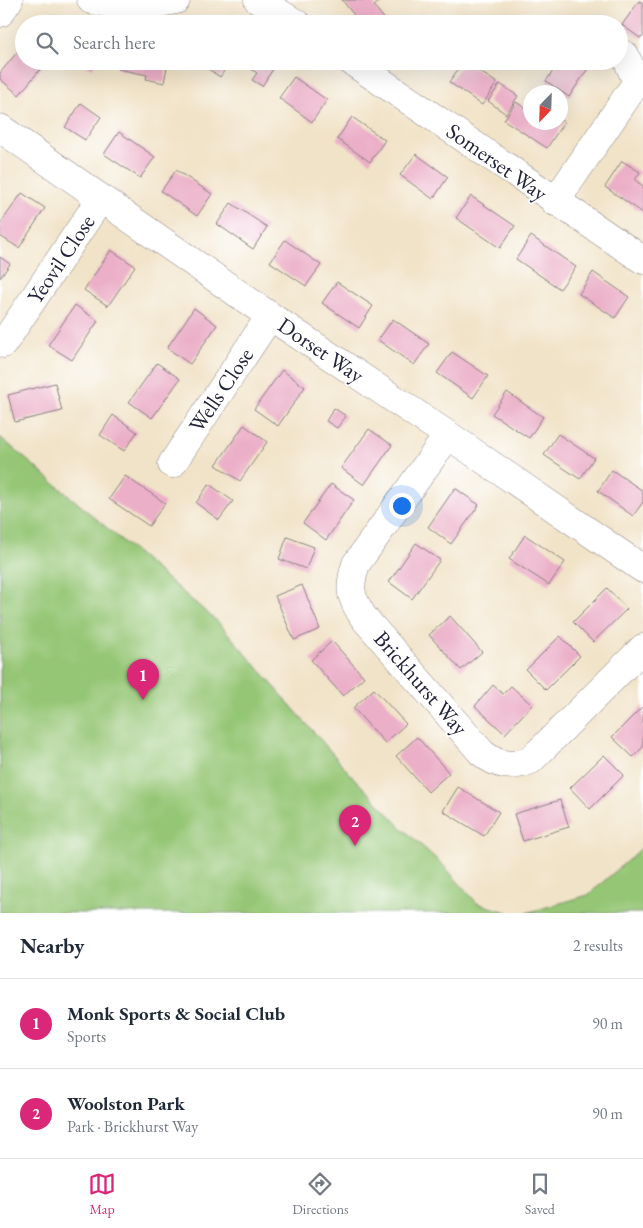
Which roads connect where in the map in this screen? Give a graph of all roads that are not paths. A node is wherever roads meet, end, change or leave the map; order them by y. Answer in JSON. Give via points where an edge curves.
{"nodes":[{"id":1,"x":9,"y":0,"type":"edge"},
{"id":2,"x":91,"y":0,"type":"edge"},
{"id":3,"x":176,"y":0,"type":"edge"},
{"id":4,"x":258,"y":0,"type":"edge"},
{"id":5,"x":0,"y":13,"type":"edge"},
{"id":6,"x":282,"y":15,"type":"edge"},
{"id":7,"x":628,"y":61,"type":"edge"},
{"id":8,"x":364,"y":70,"type":"edge"},
{"id":9,"x":640,"y":82,"type":"edge"},
{"id":10,"x":0,"y":128,"type":"edge"},
{"id":11,"x":101,"y":198,"type":"junction"},
{"id":12,"x":555,"y":202,"type":"junction"},
{"id":13,"x":643,"y":260,"type":"edge"},
{"id":14,"x":270,"y":316,"type":"junction"},
{"id":15,"x":7,"y":347,"type":"edge"},
{"id":16,"x":448,"y":435,"type":"junction"},
{"id":17,"x":171,"y":464,"type":"dead end"},
{"id":18,"x":643,"y":569,"type":"edge"},
{"id":19,"x":643,"y":648,"type":"edge"}],
"edges":[{"from":1,"to":5,"type":"street"},
{"from":2,"to":3,"type":"street","via":[[132,8]]},
{"from":4,"to":6,"type":"street"},
{"from":7,"to":9,"type":"street"},
{"from":8,"to":12,"type":"street","name":"Somerset Way"},
{"from":9,"to":12,"type":"street"},
{"from":10,"to":11,"type":"street","name":"Dorset Way"},
{"from":11,"to":14,"type":"street","name":"Dorset Way"},
{"from":11,"to":15,"type":"street","name":"Yeovil Close"},
{"from":12,"to":13,"type":"street","name":"Somerset Way"},
{"from":14,"to":16,"type":"street","name":"Dorset Way"},
{"from":14,"to":17,"type":"street","name":"Wells Close"},
{"from":16,"to":18,"type":"street","name":"Dorset Way"},
{"from":16,"to":19,"type":"street","name":"Brickhurst Way","via":[[356,564],[350,581],[352,600],[364,618],[482,753],[508,766],[531,760]]}]}
